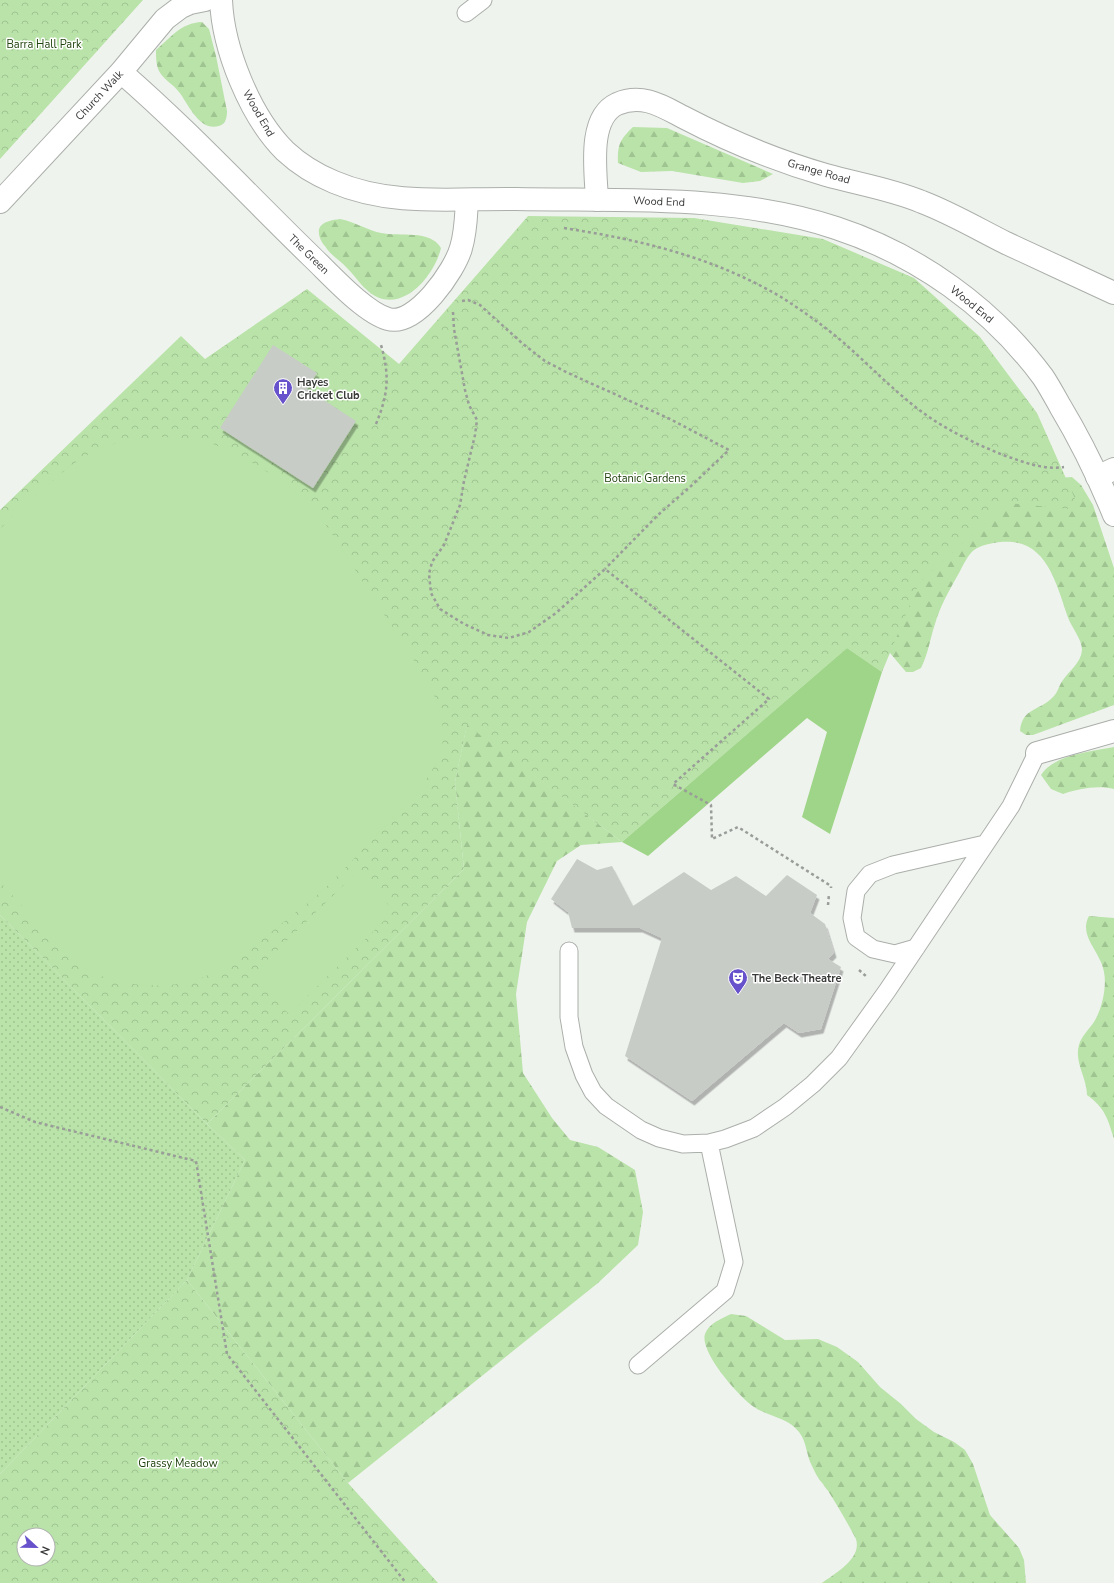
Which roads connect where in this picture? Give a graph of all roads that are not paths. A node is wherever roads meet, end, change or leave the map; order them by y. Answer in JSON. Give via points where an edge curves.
{"nodes":[{"id":1,"x":205,"y":0,"type":"edge"},
{"id":2,"x":221,"y":0,"type":"edge"},
{"id":3,"x":483,"y":0,"type":"edge"},
{"id":4,"x":466,"y":14,"type":"dead end"},
{"id":5,"x":121,"y":72,"type":"junction"},
{"id":6,"x":467,"y":200,"type":"junction"},
{"id":7,"x":597,"y":200,"type":"junction"},
{"id":8,"x":0,"y":202,"type":"edge"},
{"id":9,"x":1114,"y":293,"type":"edge"},
{"id":10,"x":1101,"y":470,"type":"edge"},
{"id":11,"x":1114,"y":515,"type":"edge"},
{"id":12,"x":1114,"y":731,"type":"edge"},
{"id":13,"x":1037,"y":753,"type":"joint"},
{"id":14,"x":985,"y":844,"type":"junction"},
{"id":15,"x":916,"y":948,"type":"junction"},
{"id":16,"x":569,"y":952,"type":"dead end"},
{"id":17,"x":709,"y":1143,"type":"junction"},
{"id":18,"x":638,"y":1365,"type":"dead end"}],
"edges":[{"from":1,"to":5,"type":"street","name":"Church Walk","via":[[181,7],[165,19]]},
{"from":2,"to":6,"type":"street","name":"Wood End","via":[[226,36],[245,89],[272,136],[302,165],[333,182],[361,191],[413,200]]},
{"from":3,"to":4,"type":"lane"},
{"from":5,"to":6,"type":"street","name":"The Green","via":[[184,129],[336,280],[380,317],[402,320],[421,307],[451,272],[461,249]]},
{"from":5,"to":8,"type":"street","name":"Church Walk"},
{"from":6,"to":7,"type":"street","name":"Wood End"},
{"from":7,"to":9,"type":"street","name":"Grange Road","via":[[596,147],[600,121],[616,105],[629,101],[654,102],[703,127],[786,163],[923,202]]},
{"from":7,"to":10,"type":"street","name":"Wood End","via":[[682,201],[774,212],[836,228],[922,266],[993,320],[1019,348],[1044,378]]},
{"from":10,"to":11,"type":"street"},
{"from":12,"to":13,"type":"street"},
{"from":13,"to":14,"type":"lane","via":[[1011,806]]},
{"from":14,"to":15,"type":"lane"},
{"from":14,"to":15,"type":"lane","via":[[893,865],[870,874],[856,891],[852,918],[856,938],[873,949],[895,954]]},
{"from":15,"to":17,"type":"lane","via":[[839,1058],[813,1084],[754,1128]]},
{"from":16,"to":17,"type":"lane","via":[[568,1017],[574,1047],[593,1092],[606,1106],[641,1130],[659,1138],[683,1144]]},
{"from":17,"to":18,"type":"lane","via":[[734,1262],[725,1291]]}]}
